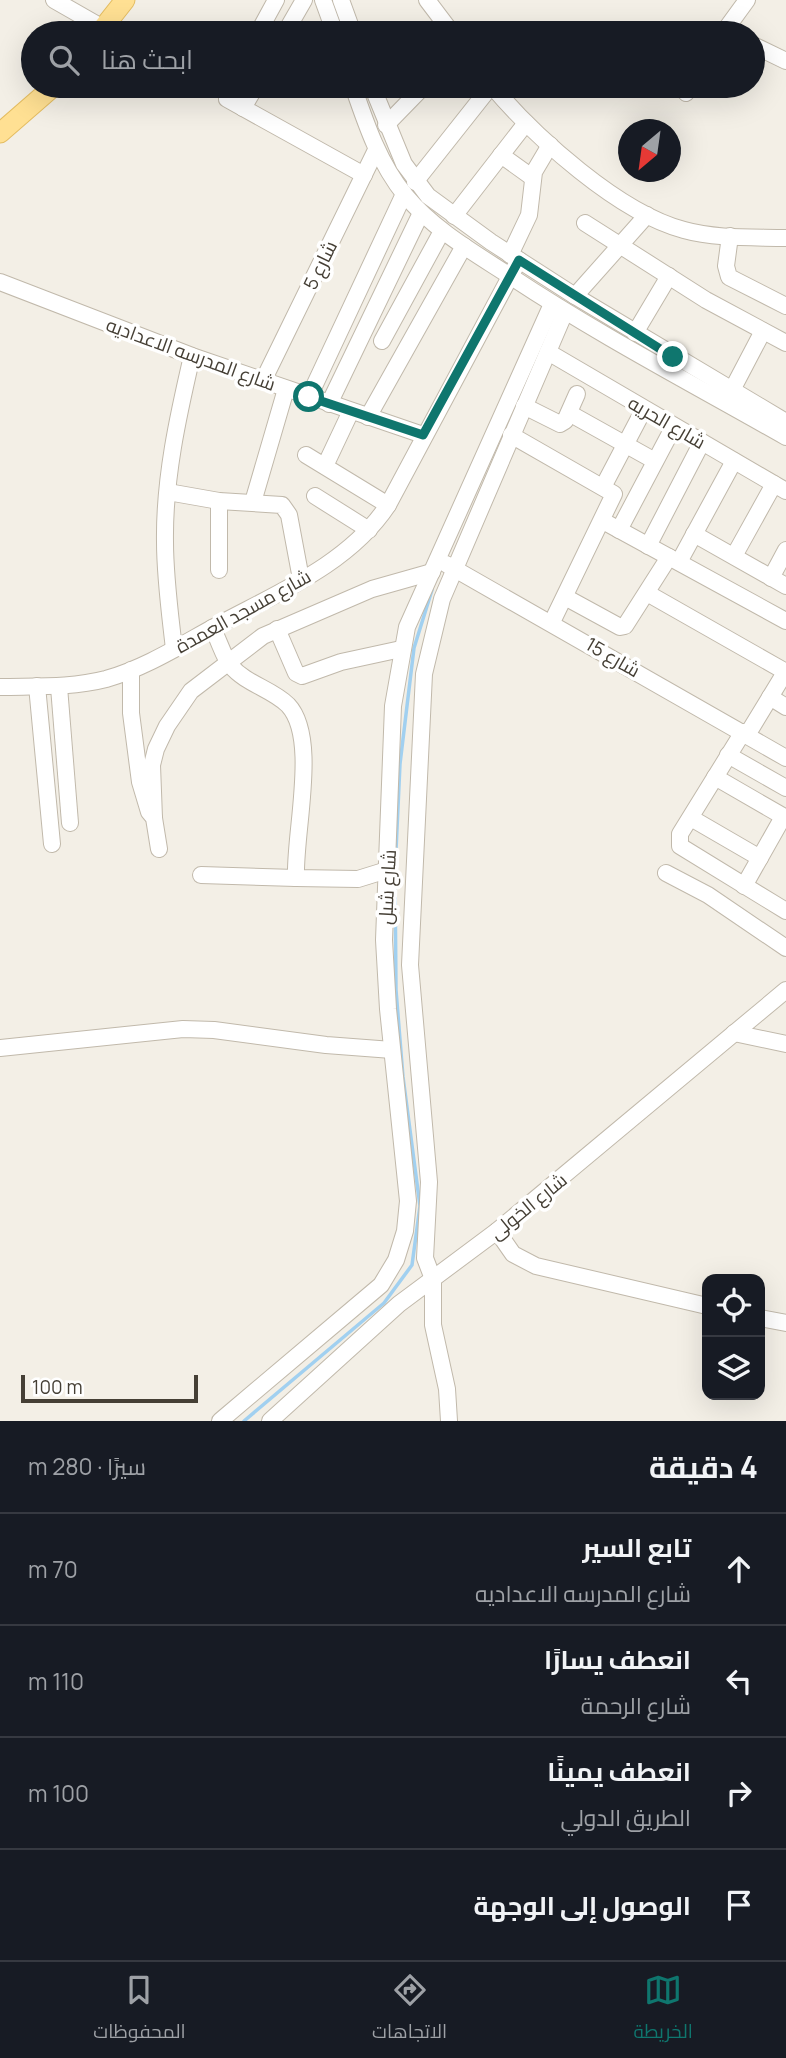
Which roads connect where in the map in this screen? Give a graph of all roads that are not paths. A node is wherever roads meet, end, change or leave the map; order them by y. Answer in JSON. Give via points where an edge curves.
{"nodes":[{"id":1,"x":54,"y":0,"type":"edge"},
{"id":2,"x":125,"y":0,"type":"edge"},
{"id":3,"x":276,"y":0,"type":"edge"},
{"id":4,"x":304,"y":0,"type":"edge"},
{"id":5,"x":323,"y":0,"type":"edge"},
{"id":6,"x":341,"y":0,"type":"edge"},
{"id":7,"x":427,"y":0,"type":"edge"},
{"id":8,"x":747,"y":0,"type":"edge"},
{"id":9,"x":87,"y":21,"type":"edge"},
{"id":10,"x":108,"y":21,"type":"edge"},
{"id":11,"x":265,"y":21,"type":"edge"},
{"id":12,"x":292,"y":21,"type":"edge"},
{"id":13,"x":331,"y":21,"type":"edge"},
{"id":14,"x":349,"y":21,"type":"edge"},
{"id":15,"x":443,"y":21,"type":"edge"},
{"id":16,"x":733,"y":21,"type":"edge"},
{"id":17,"x":765,"y":51,"type":"edge"},
{"id":18,"x":786,"y":61,"type":"edge"},
{"id":19,"x":40,"y":98,"type":"edge"},
{"id":20,"x":228,"y":98,"type":"edge"},
{"id":21,"x":249,"y":98,"type":"edge"},
{"id":22,"x":357,"y":98,"type":"edge"},
{"id":23,"x":376,"y":98,"type":"edge"},
{"id":24,"x":412,"y":98,"type":"edge"},
{"id":25,"x":481,"y":98,"type":"edge"},
{"id":26,"x":502,"y":98,"type":"edge"},
{"id":27,"x":243,"y":108,"type":"junction"},
{"id":28,"x":526,"y":123,"type":"junction"},
{"id":29,"x":386,"y":125,"type":"junction"},
{"id":30,"x":0,"y":133,"type":"edge"},
{"id":31,"x":550,"y":145,"type":"junction"},
{"id":32,"x":376,"y":150,"type":"junction"},
{"id":33,"x":501,"y":156,"type":"junction"},
{"id":34,"x":364,"y":175,"type":"junction"},
{"id":35,"x":533,"y":178,"type":"junction"},
{"id":36,"x":409,"y":188,"type":"junction"},
{"id":37,"x":421,"y":213,"type":"junction"},
{"id":38,"x":647,"y":215,"type":"junction"},
{"id":39,"x":454,"y":216,"type":"junction"},
{"id":40,"x":585,"y":223,"type":"dead end"},
{"id":41,"x":442,"y":231,"type":"junction"},
{"id":42,"x":730,"y":236,"type":"junction"},
{"id":43,"x":786,"y":238,"type":"edge"},
{"id":44,"x":621,"y":244,"type":"junction"},
{"id":45,"x":464,"y":246,"type":"junction"},
{"id":46,"x":515,"y":258,"type":"junction"},
{"id":47,"x":509,"y":276,"type":"junction"},
{"id":48,"x":669,"y":276,"type":"junction"},
{"id":49,"x":0,"y":282,"type":"edge"},
{"id":50,"x":575,"y":296,"type":"junction"},
{"id":51,"x":786,"y":306,"type":"edge"},
{"id":52,"x":559,"y":308,"type":"junction"},
{"id":53,"x":762,"y":331,"type":"junction"},
{"id":54,"x":635,"y":333,"type":"junction"},
{"id":55,"x":382,"y":341,"type":"dead end"},
{"id":56,"x":786,"y":343,"type":"edge"},
{"id":57,"x":548,"y":352,"type":"junction"},
{"id":58,"x":192,"y":356,"type":"junction"},
{"id":59,"x":263,"y":381,"type":"junction"},
{"id":60,"x":286,"y":389,"type":"junction"},
{"id":61,"x":731,"y":392,"type":"junction"},
{"id":62,"x":577,"y":394,"type":"dead end"},
{"id":63,"x":309,"y":397,"type":"junction"},
{"id":64,"x":329,"y":404,"type":"junction"},
{"id":65,"x":524,"y":406,"type":"junction"},
{"id":66,"x":644,"y":409,"type":"junction"},
{"id":67,"x":351,"y":411,"type":"junction"},
{"id":68,"x":569,"y":413,"type":"junction"},
{"id":69,"x":368,"y":418,"type":"junction"},
{"id":70,"x":786,"y":422,"type":"edge"},
{"id":71,"x":674,"y":426,"type":"junction"},
{"id":72,"x":423,"y":435,"type":"junction"},
{"id":73,"x":511,"y":435,"type":"junction"},
{"id":74,"x":786,"y":437,"type":"edge"},
{"id":75,"x":702,"y":442,"type":"junction"},
{"id":76,"x":625,"y":444,"type":"junction"},
{"id":77,"x":306,"y":455,"type":"dead end"},
{"id":78,"x":655,"y":461,"type":"junction"},
{"id":79,"x":734,"y":461,"type":"junction"},
{"id":80,"x":325,"y":466,"type":"junction"},
{"id":81,"x":780,"y":487,"type":"edge"},
{"id":82,"x":608,"y":490,"type":"junction"},
{"id":83,"x":167,"y":492,"type":"junction"},
{"id":84,"x":315,"y":496,"type":"dead end"},
{"id":85,"x":219,"y":501,"type":"junction"},
{"id":86,"x":253,"y":502,"type":"junction"},
{"id":87,"x":388,"y":505,"type":"junction"},
{"id":88,"x":603,"y":521,"type":"junction"},
{"id":89,"x":369,"y":530,"type":"junction"},
{"id":90,"x":619,"y":530,"type":"junction"},
{"id":91,"x":694,"y":534,"type":"junction"},
{"id":92,"x":648,"y":545,"type":"junction"},
{"id":93,"x":786,"y":550,"type":"edge"},
{"id":94,"x":734,"y":556,"type":"junction"},
{"id":95,"x":674,"y":560,"type":"junction"},
{"id":96,"x":435,"y":566,"type":"junction"},
{"id":97,"x":219,"y":569,"type":"dead end"},
{"id":98,"x":455,"y":569,"type":"junction"},
{"id":99,"x":771,"y":578,"type":"junction"},
{"id":100,"x":302,"y":579,"type":"junction"},
{"id":101,"x":786,"y":586,"type":"edge"},
{"id":102,"x":647,"y":593,"type":"junction"},
{"id":103,"x":565,"y":597,"type":"junction"},
{"id":104,"x":786,"y":621,"type":"edge"},
{"id":105,"x":552,"y":622,"type":"junction"},
{"id":106,"x":212,"y":628,"type":"junction"},
{"id":107,"x":277,"y":629,"type":"junction"},
{"id":108,"x":174,"y":649,"type":"junction"},
{"id":109,"x":401,"y":649,"type":"junction"},
{"id":110,"x":228,"y":664,"type":"junction"},
{"id":111,"x":131,"y":670,"type":"junction"},
{"id":112,"x":786,"y":671,"type":"edge"},
{"id":113,"x":0,"y":687,"type":"edge"},
{"id":114,"x":37,"y":687,"type":"junction"},
{"id":115,"x":59,"y":687,"type":"junction"},
{"id":116,"x":770,"y":697,"type":"junction"},
{"id":117,"x":786,"y":707,"type":"edge"},
{"id":118,"x":745,"y":733,"type":"junction"},
{"id":119,"x":729,"y":755,"type":"junction"},
{"id":120,"x":786,"y":758,"type":"edge"},
{"id":121,"x":715,"y":778,"type":"junction"},
{"id":122,"x":786,"y":788,"type":"edge"},
{"id":123,"x":154,"y":818,"type":"junction"},
{"id":124,"x":691,"y":818,"type":"junction"},
{"id":125,"x":785,"y":818,"type":"edge"},
{"id":126,"x":70,"y":823,"type":"dead end"},
{"id":127,"x":52,"y":844,"type":"dead end"},
{"id":128,"x":159,"y":849,"type":"dead end"},
{"id":129,"x":760,"y":858,"type":"junction"},
{"id":130,"x":387,"y":870,"type":"junction"},
{"id":131,"x":666,"y":873,"type":"dead end"},
{"id":132,"x":201,"y":875,"type":"dead end"},
{"id":133,"x":296,"y":878,"type":"junction"},
{"id":134,"x":744,"y":886,"type":"junction"},
{"id":135,"x":786,"y":911,"type":"edge"},
{"id":136,"x":786,"y":948,"type":"edge"},
{"id":137,"x":786,"y":990,"type":"edge"},
{"id":138,"x":734,"y":1033,"type":"junction"},
{"id":139,"x":786,"y":1044,"type":"edge"},
{"id":140,"x":0,"y":1048,"type":"edge"},
{"id":141,"x":392,"y":1050,"type":"junction"},
{"id":142,"x":497,"y":1231,"type":"junction"},
{"id":143,"x":433,"y":1279,"type":"junction"},
{"id":144,"x":390,"y":1295,"type":"junction"},
{"id":145,"x":702,"y":1305,"type":"edge"},
{"id":146,"x":765,"y":1319,"type":"edge"},
{"id":147,"x":786,"y":1323,"type":"edge"},
{"id":148,"x":220,"y":1421,"type":"edge"},
{"id":149,"x":270,"y":1421,"type":"edge"},
{"id":150,"x":449,"y":1421,"type":"edge"}],
"edges":[{"from":1,"to":9,"type":"street"},
{"from":2,"to":10,"type":"main road"},
{"from":3,"to":11,"type":"street"},
{"from":4,"to":12,"type":"street"},
{"from":5,"to":13,"type":"street"},
{"from":6,"to":14,"type":"street"},
{"from":7,"to":15,"type":"street"},
{"from":8,"to":16,"type":"street"},
{"from":17,"to":18,"type":"street"},
{"from":19,"to":30,"type":"main road"},
{"from":20,"to":27,"type":"street"},
{"from":21,"to":27,"type":"street"},
{"from":22,"to":32,"type":"street"},
{"from":23,"to":29,"type":"street"},
{"from":24,"to":29,"type":"street"},
{"from":25,"to":36,"type":"street"},
{"from":26,"to":28,"type":"street"},
{"from":27,"to":34,"type":"street"},
{"from":28,"to":31,"type":"street"},
{"from":28,"to":33,"type":"street"},
{"from":29,"to":36,"type":"street"},
{"from":31,"to":35,"type":"street"},
{"from":31,"to":38,"type":"street"},
{"from":32,"to":34,"type":"street","name":"شارع 5"},
{"from":32,"to":36,"type":"street"},
{"from":33,"to":35,"type":"street"},
{"from":33,"to":39,"type":"street"},
{"from":34,"to":59,"type":"street","name":"شارع 5"},
{"from":35,"to":46,"type":"street","name":"شارع مسجد العمدة","via":[[529,215]]},
{"from":36,"to":37,"type":"street"},
{"from":36,"to":39,"type":"street"},
{"from":36,"to":63,"type":"street"},
{"from":37,"to":41,"type":"street"},
{"from":37,"to":64,"type":"street"},
{"from":38,"to":42,"type":"street","via":[[686,231]]},
{"from":38,"to":44,"type":"street"},
{"from":39,"to":46,"type":"street"},
{"from":40,"to":44,"type":"street"},
{"from":41,"to":45,"type":"street"},
{"from":41,"to":55,"type":"street"},
{"from":42,"to":43,"type":"street"},
{"from":42,"to":51,"type":"street","via":[[729,277]]},
{"from":44,"to":48,"type":"street"},
{"from":44,"to":50,"type":"street"},
{"from":45,"to":47,"type":"street"},
{"from":45,"to":69,"type":"street"},
{"from":46,"to":47,"type":"street","name":"شارع مسجد العمدة"},
{"from":46,"to":50,"type":"street"},
{"from":47,"to":52,"type":"street"},
{"from":47,"to":72,"type":"street","name":"شارع مسجد العمدة"},
{"from":48,"to":53,"type":"street"},
{"from":48,"to":54,"type":"street"},
{"from":49,"to":58,"type":"street","name":"شارع المدرسه الاعداديه"},
{"from":50,"to":54,"type":"street"},
{"from":52,"to":57,"type":"street","name":"شارع شبل"},
{"from":52,"to":74,"type":"street"},
{"from":52,"to":96,"type":"street","name":"شارع شبل"},
{"from":53,"to":56,"type":"street"},
{"from":53,"to":61,"type":"street"},
{"from":54,"to":61,"type":"street"},
{"from":57,"to":65,"type":"street","name":"شارع شبل"},
{"from":57,"to":66,"type":"street","name":"شارع الحريه"},
{"from":58,"to":59,"type":"street","name":"شارع المدرسه الاعداديه"},
{"from":58,"to":83,"type":"street"},
{"from":59,"to":60,"type":"street","name":"شارع المدرسه الاعداديه"},
{"from":60,"to":63,"type":"street","name":"شارع المدرسه الاعداديه"},
{"from":60,"to":86,"type":"street"},
{"from":61,"to":70,"type":"street"},
{"from":62,"to":68,"type":"street"},
{"from":63,"to":64,"type":"street","name":"شارع المدرسه الاعداديه"},
{"from":64,"to":67,"type":"street","name":"شارع المدرسه الاعداديه"},
{"from":65,"to":68,"type":"street","via":[[556,424],[563,423]]},
{"from":65,"to":73,"type":"street","name":"شارع شبل"},
{"from":66,"to":71,"type":"street","name":"شارع الحريه"},
{"from":66,"to":76,"type":"street"},
{"from":67,"to":69,"type":"street","name":"شارع المدرسه الاعداديه"},
{"from":67,"to":80,"type":"street"},
{"from":68,"to":76,"type":"street"},
{"from":69,"to":72,"type":"street","name":"شارع المدرسه الاعداديه"},
{"from":71,"to":75,"type":"street","name":"شارع الحريه"},
{"from":71,"to":78,"type":"street"},
{"from":72,"to":87,"type":"street","name":"شارع مسجد العمدة"},
{"from":73,"to":82,"type":"street"},
{"from":73,"to":98,"type":"street","name":"شارع شبل"},
{"from":75,"to":79,"type":"street","name":"شارع الحريه"},
{"from":75,"to":92,"type":"street"},
{"from":76,"to":78,"type":"street"},
{"from":76,"to":82,"type":"street"},
{"from":77,"to":80,"type":"street"},
{"from":78,"to":90,"type":"street"},
{"from":79,"to":81,"type":"street","name":"شارع الحريه"},
{"from":79,"to":91,"type":"street"},
{"from":80,"to":87,"type":"street"},
{"from":81,"to":94,"type":"street"},
{"from":82,"to":88,"type":"street","via":[[614,498]]},
{"from":83,"to":85,"type":"street"},
{"from":83,"to":108,"type":"street","via":[[164,540]]},
{"from":84,"to":89,"type":"street"},
{"from":85,"to":86,"type":"street"},
{"from":85,"to":97,"type":"street"},
{"from":86,"to":100,"type":"street","via":[[276,502],[286,509]]},
{"from":87,"to":89,"type":"street","name":"شارع مسجد العمدة"},
{"from":88,"to":90,"type":"street"},
{"from":88,"to":103,"type":"street"},
{"from":89,"to":100,"type":"street","name":"شارع مسجد العمدة"},
{"from":90,"to":92,"type":"street"},
{"from":91,"to":94,"type":"street"},
{"from":91,"to":95,"type":"street"},
{"from":92,"to":95,"type":"street"},
{"from":93,"to":99,"type":"street"},
{"from":94,"to":99,"type":"street"},
{"from":95,"to":102,"type":"street"},
{"from":95,"to":104,"type":"street"},
{"from":96,"to":98,"type":"street","name":"شارع 15"},
{"from":96,"to":107,"type":"street"},
{"from":96,"to":109,"type":"street","name":"شارع شبل"},
{"from":98,"to":105,"type":"street","name":"شارع 15"},
{"from":98,"to":143,"type":"street","name":"شارع شبل","via":[[434,624],[424,674],[409,939],[429,1182],[424,1250]]},
{"from":99,"to":101,"type":"street"},
{"from":100,"to":106,"type":"street","name":"شارع مسجد العمدة"},
{"from":102,"to":103,"type":"street","via":[[629,622],[620,627]]},
{"from":102,"to":112,"type":"street"},
{"from":103,"to":105,"type":"street"},
{"from":105,"to":118,"type":"street","name":"شارع 15"},
{"from":106,"to":108,"type":"street","name":"شارع مسجد العمدة"},
{"from":106,"to":110,"type":"street"},
{"from":107,"to":109,"type":"street","via":[[296,673],[302,676]]},
{"from":107,"to":110,"type":"street"},
{"from":108,"to":111,"type":"street","name":"شارع مسجد العمدة"},
{"from":109,"to":130,"type":"street","name":"شارع شبل","via":[[393,706]]},
{"from":110,"to":123,"type":"street","via":[[191,691],[167,726],[152,765]]},
{"from":110,"to":133,"type":"street","via":[[286,704],[298,719],[305,755],[295,839]]},
{"from":111,"to":115,"type":"street","name":"شارع مسجد العمدة"},
{"from":111,"to":123,"type":"street","via":[[140,782]]},
{"from":112,"to":116,"type":"street"},
{"from":113,"to":114,"type":"street","name":"شارع مسجد العمدة"},
{"from":114,"to":115,"type":"street","name":"شارع مسجد العمدة"},
{"from":114,"to":127,"type":"street"},
{"from":115,"to":126,"type":"street"},
{"from":116,"to":117,"type":"street"},
{"from":116,"to":118,"type":"street"},
{"from":118,"to":119,"type":"street"},
{"from":118,"to":120,"type":"street","name":"شارع 15"},
{"from":119,"to":121,"type":"street"},
{"from":119,"to":122,"type":"street"},
{"from":121,"to":124,"type":"street"},
{"from":121,"to":125,"type":"street"},
{"from":123,"to":128,"type":"street"},
{"from":124,"to":129,"type":"street"},
{"from":124,"to":134,"type":"street","via":[[680,834],[684,850]]},
{"from":125,"to":129,"type":"street"},
{"from":129,"to":134,"type":"street"},
{"from":130,"to":133,"type":"street","via":[[358,879]]},
{"from":130,"to":141,"type":"street","name":"شارع شبل","via":[[384,940]]},
{"from":131,"to":136,"type":"street","via":[[708,895]]},
{"from":132,"to":133,"type":"street"},
{"from":134,"to":135,"type":"street"},
{"from":137,"to":138,"type":"street","name":"شارع الخولى"},
{"from":138,"to":139,"type":"street"},
{"from":138,"to":142,"type":"street","name":"شارع الخولى"},
{"from":140,"to":141,"type":"street","via":[[183,1029]]},
{"from":141,"to":144,"type":"street","name":"شارع شبل","via":[[408,1200]]},
{"from":142,"to":143,"type":"street","name":"شارع الخولى"},
{"from":142,"to":145,"type":"street","via":[[513,1254],[536,1266]]},
{"from":143,"to":144,"type":"street","name":"شارع الخولى"},
{"from":143,"to":150,"type":"street","name":"شارع شبل","via":[[433,1325]]},
{"from":144,"to":148,"type":"street","name":"شارع شبل"},
{"from":144,"to":149,"type":"street","name":"شارع الخولى"},
{"from":146,"to":147,"type":"street"}]}
